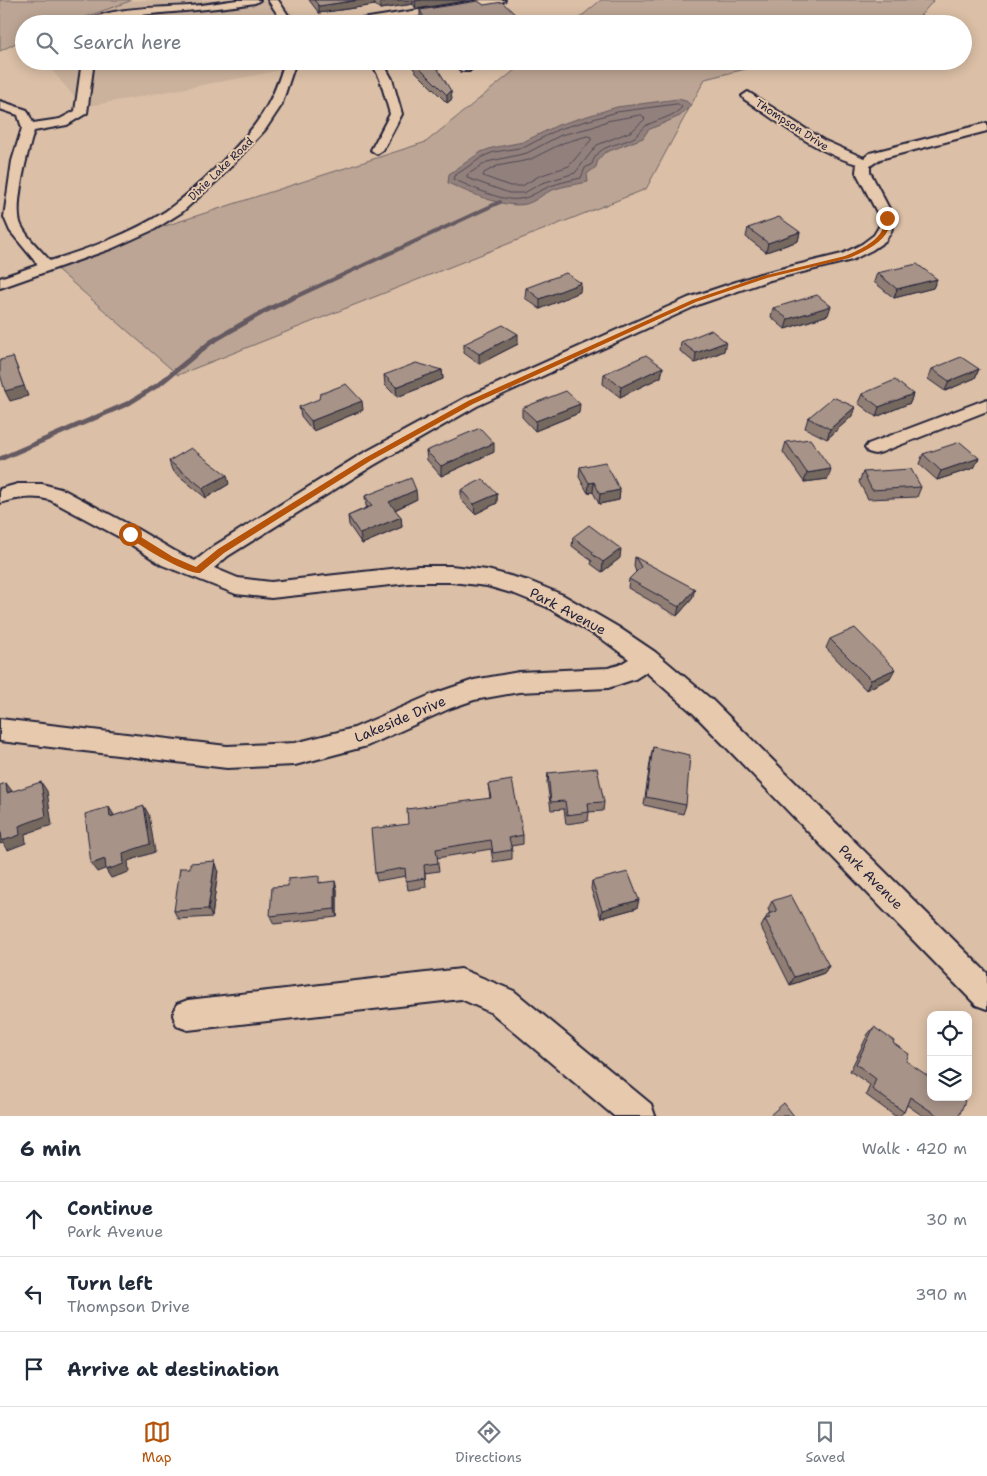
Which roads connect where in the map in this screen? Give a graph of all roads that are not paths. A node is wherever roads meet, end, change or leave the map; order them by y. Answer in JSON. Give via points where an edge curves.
{"nodes":[{"id":1,"x":255,"y":0,"type":"edge"},
{"id":2,"x":272,"y":0,"type":"edge"},
{"id":3,"x":500,"y":0,"type":"edge"},
{"id":4,"x":447,"y":8,"type":"junction"},
{"id":5,"x":119,"y":15,"type":"edge"},
{"id":6,"x":283,"y":15,"type":"edge"},
{"id":7,"x":406,"y":15,"type":"edge"},
{"id":8,"x":450,"y":15,"type":"edge"},
{"id":9,"x":88,"y":70,"type":"edge"},
{"id":10,"x":289,"y":70,"type":"edge"},
{"id":11,"x":381,"y":70,"type":"edge"},
{"id":12,"x":748,"y":96,"type":"dead end"},
{"id":13,"x":0,"y":105,"type":"edge"},
{"id":14,"x":28,"y":128,"type":"junction"},
{"id":15,"x":987,"y":128,"type":"edge"},
{"id":16,"x":376,"y":150,"type":"dead end"},
{"id":17,"x":865,"y":162,"type":"junction"},
{"id":18,"x":47,"y":267,"type":"junction"},
{"id":19,"x":0,"y":283,"type":"edge"},
{"id":20,"x":987,"y":405,"type":"edge"},
{"id":21,"x":875,"y":448,"type":"dead end"},
{"id":22,"x":0,"y":496,"type":"edge"},
{"id":23,"x":197,"y":571,"type":"junction"},
{"id":24,"x":648,"y":658,"type":"junction"},
{"id":25,"x":0,"y":730,"type":"edge"},
{"id":26,"x":987,"y":994,"type":"edge"},
{"id":27,"x":188,"y":1016,"type":"dead end"},
{"id":28,"x":639,"y":1116,"type":"edge"}],
"edges":[{"from":1,"to":5,"type":"street"},
{"from":2,"to":6,"type":"street"},
{"from":3,"to":4,"type":"street"},
{"from":4,"to":7,"type":"street"},
{"from":4,"to":8,"type":"street"},
{"from":9,"to":14,"type":"street","via":[[81,112],[63,122]]},
{"from":10,"to":18,"type":"street","name":"Dixie Lake Road","via":[[283,93],[272,115],[198,193],[148,227]]},
{"from":11,"to":16,"type":"street","via":[[396,114]]},
{"from":12,"to":17,"type":"street","name":"Thompson Drive","via":[[833,151]]},
{"from":13,"to":14,"type":"street","via":[[23,113]]},
{"from":14,"to":18,"type":"street","via":[[19,161],[11,217],[15,228]]},
{"from":15,"to":17,"type":"street","via":[[875,156]]},
{"from":17,"to":23,"type":"street","via":[[863,172],[887,218],[885,230],[875,242],[847,257],[765,277],[694,301],[471,402],[368,460],[221,551]]},
{"from":18,"to":19,"type":"street","name":"Dixie Lake Road"},
{"from":20,"to":21,"type":"street"},
{"from":22,"to":23,"type":"street","name":"Park Avenue","via":[[18,491],[57,495]]},
{"from":23,"to":24,"type":"street","name":"Park Avenue","via":[[236,586],[272,590],[418,574],[487,578],[521,587],[554,601]]},
{"from":24,"to":25,"type":"street","name":"Lakeside Drive","via":[[627,672],[608,678],[519,682],[474,690],[358,738],[296,754],[227,757]]},
{"from":24,"to":26,"type":"street","name":"Park Avenue","via":[[703,707]]},
{"from":27,"to":28,"type":"street","via":[[461,984],[503,1002]]}]}
